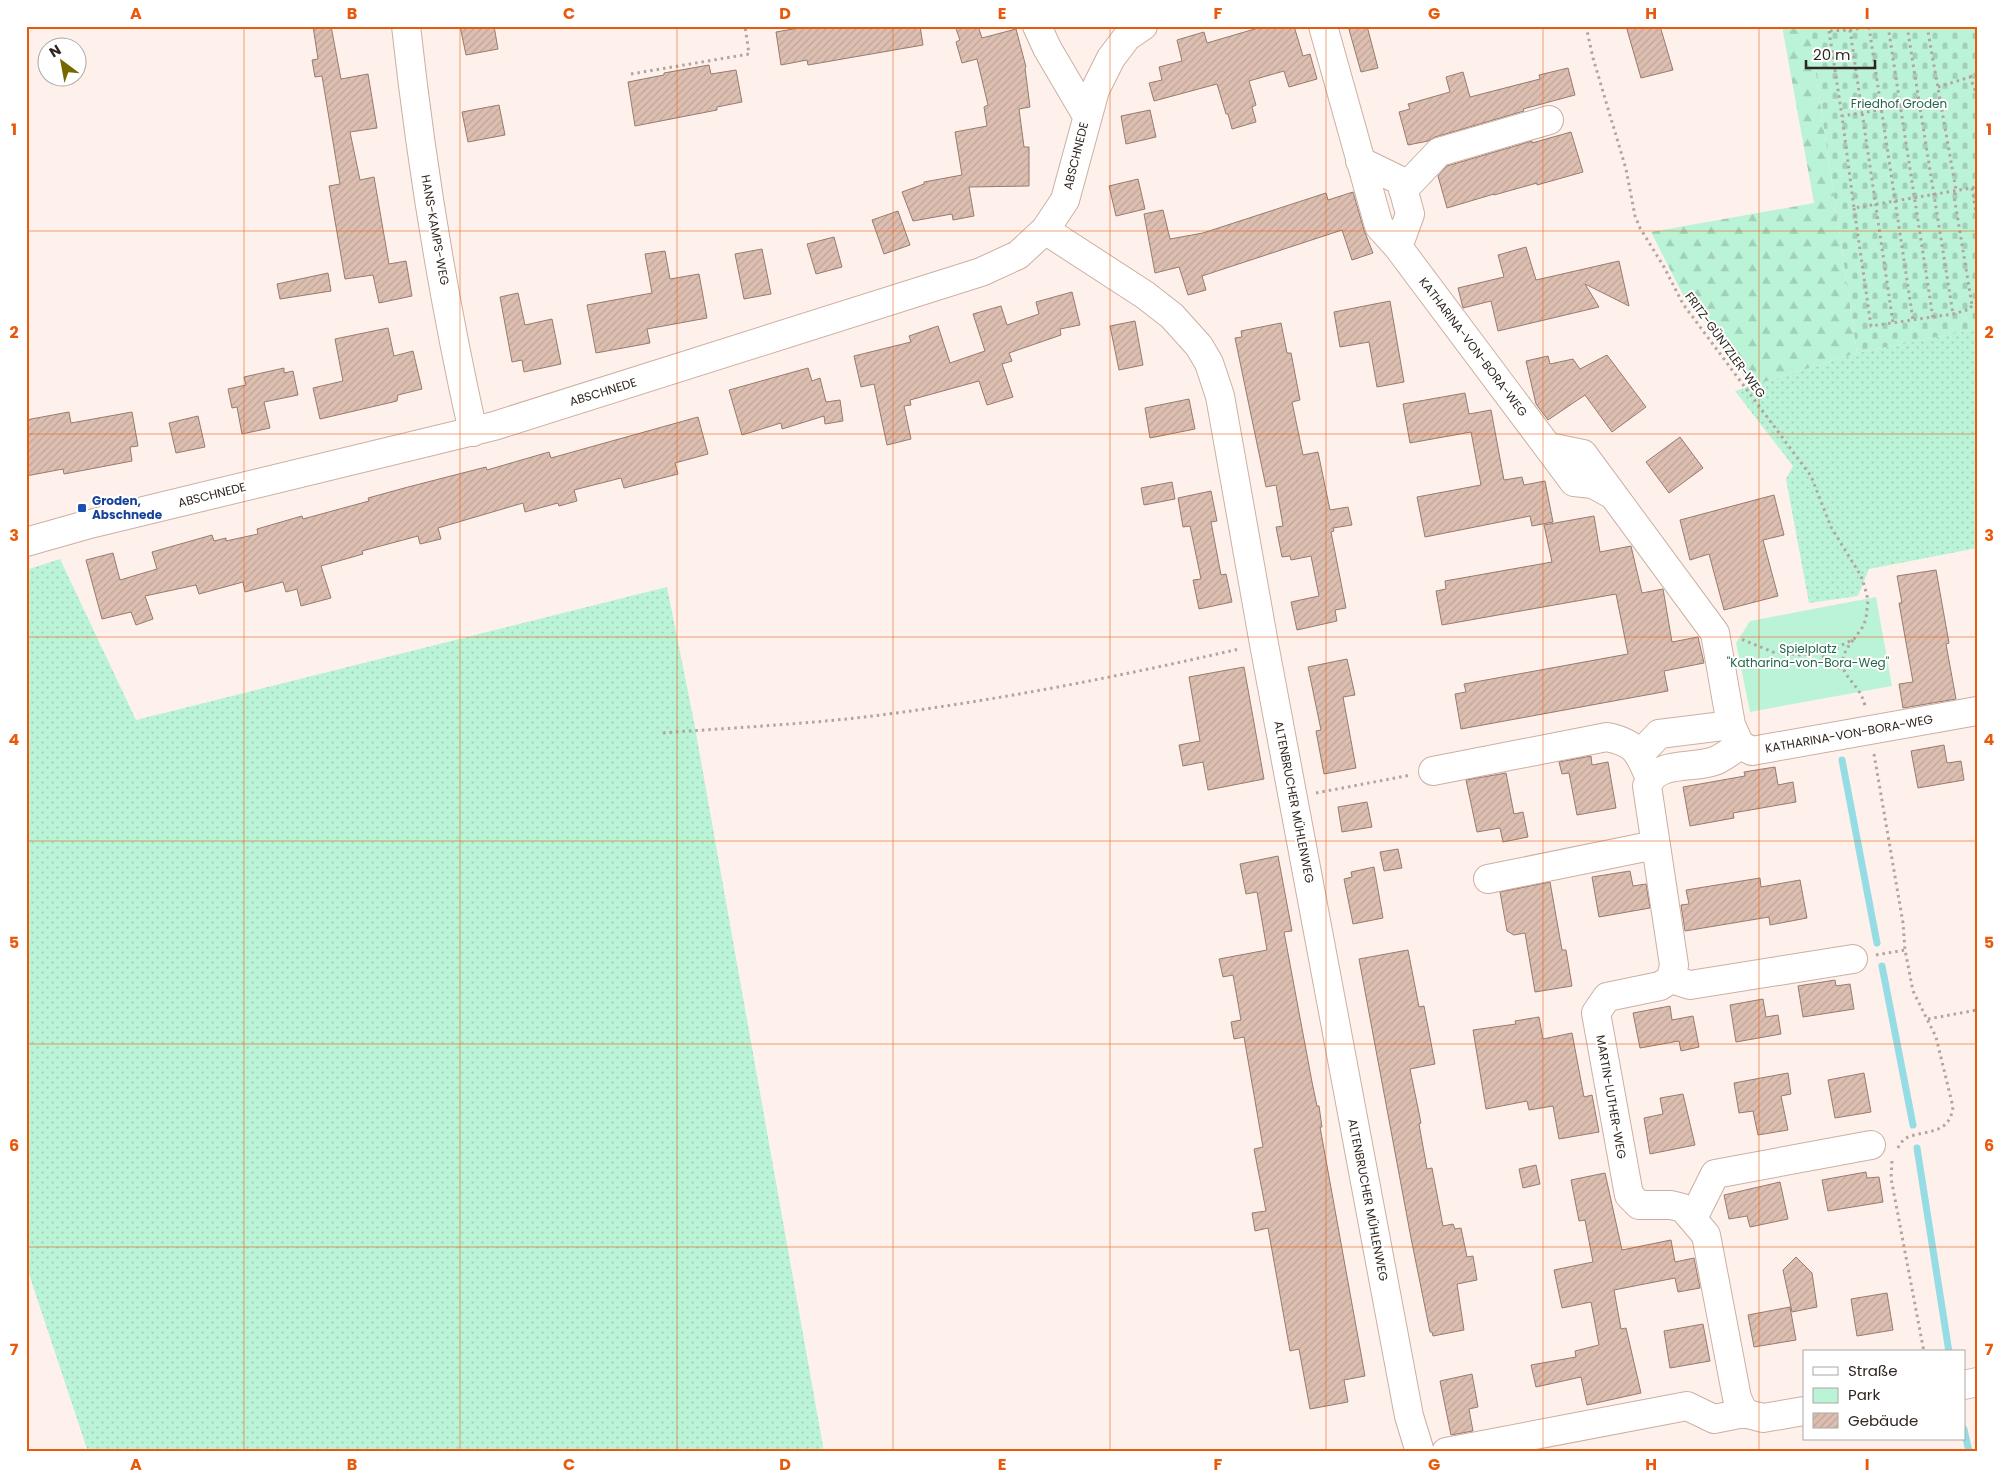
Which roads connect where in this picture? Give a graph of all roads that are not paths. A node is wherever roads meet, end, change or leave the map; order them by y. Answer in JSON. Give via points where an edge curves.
{"nodes":[{"id":1,"x":406,"y":26,"type":"edge"},
{"id":2,"x":1037,"y":26,"type":"edge"},
{"id":3,"x":1143,"y":26,"type":"edge"},
{"id":4,"x":1324,"y":26,"type":"edge"},
{"id":5,"x":1087,"y":116,"type":"junction"},
{"id":6,"x":1549,"y":120,"type":"dead end"},
{"id":7,"x":1360,"y":161,"type":"junction"},
{"id":8,"x":1403,"y":190,"type":"junction"},
{"id":9,"x":1045,"y":230,"type":"junction"},
{"id":10,"x":1398,"y":247,"type":"junction"},
{"id":11,"x":473,"y":432,"type":"junction"},
{"id":12,"x":26,"y":542,"type":"edge"},
{"id":13,"x":1977,"y":710,"type":"edge"},
{"id":14,"x":1736,"y":735,"type":"junction"},
{"id":15,"x":1645,"y":766,"type":"junction"},
{"id":16,"x":1433,"y":771,"type":"road end"},
{"id":17,"x":1655,"y":845,"type":"junction"},
{"id":18,"x":1488,"y":879,"type":"dead end"},
{"id":19,"x":1853,"y":959,"type":"dead end"},
{"id":20,"x":1672,"y":979,"type":"junction"},
{"id":21,"x":1886,"y":1152,"type":"road end"},
{"id":22,"x":1693,"y":1218,"type":"junction"},
{"id":23,"x":1803,"y":1411,"type":"edge"},
{"id":24,"x":1744,"y":1412,"type":"junction"},
{"id":25,"x":1420,"y":1452,"type":"edge"},
{"id":26,"x":1446,"y":1452,"type":"edge"}],
"edges":[{"from":1,"to":11,"type":"street","name":"HANS-KAMPS-WEG","via":[[416,119],[431,210]]},
{"from":2,"to":5,"type":"street","name":"ABSCHNEDE"},
{"from":3,"to":5,"type":"street","name":"ABSCHNEDE","via":[[1127,37],[1111,58],[1095,90]]},
{"from":4,"to":7,"type":"street","name":"KATHARINA-VON-BORA-WEG"},
{"from":5,"to":9,"type":"street","name":"ABSCHNEDE","via":[[1065,200]]},
{"from":6,"to":8,"type":"street","via":[[1439,152]]},
{"from":7,"to":8,"type":"street","via":[[1401,181]]},
{"from":7,"to":10,"type":"street","name":"KATHARINA-VON-BORA-WEG","via":[[1379,226]]},
{"from":8,"to":10,"type":"street","via":[[1410,214]]},
{"from":9,"to":11,"type":"street","name":"ABSCHNEDE","via":[[1018,255],[981,272]]},
{"from":9,"to":25,"type":"street","name":"ALTENBRUCHER MÜHLENWEG","via":[[1172,316],[1199,346],[1209,363],[1220,396],[1408,1416]]},
{"from":10,"to":14,"type":"street","name":"KATHARINA-VON-BORA-WEG","via":[[1549,447],[1583,454],[1715,633]]},
{"from":11,"to":12,"type":"street","name":"ABSCHNEDE"},
{"from":13,"to":14,"type":"street","name":"KATHARINA-VON-BORA-WEG","via":[[1752,751]]},
{"from":14,"to":15,"type":"street","via":[[1716,760],[1663,770]]},
{"from":14,"to":15,"type":"street","via":[[1659,734]]},
{"from":15,"to":16,"type":"street","via":[[1625,741],[1607,737]]},
{"from":15,"to":17,"type":"street"},
{"from":17,"to":18,"type":"street"},
{"from":17,"to":20,"type":"street","via":[[1674,965]]},
{"from":19,"to":20,"type":"street","via":[[1690,985]]},
{"from":20,"to":22,"type":"street","name":"MARTIN-LUTHER-WEG","via":[[1660,986],[1607,997],[1596,1013],[1629,1195],[1640,1205],[1683,1208]]},
{"from":21,"to":22,"type":"street","via":[[1716,1174]]},
{"from":22,"to":24,"type":"street","name":"MARTIN-LUTHER-WEG","via":[[1706,1235],[1737,1398]]},
{"from":23,"to":24,"type":"street","via":[[1763,1418]]},
{"from":24,"to":26,"type":"street","via":[[1714,1419],[1687,1406]]}]}
